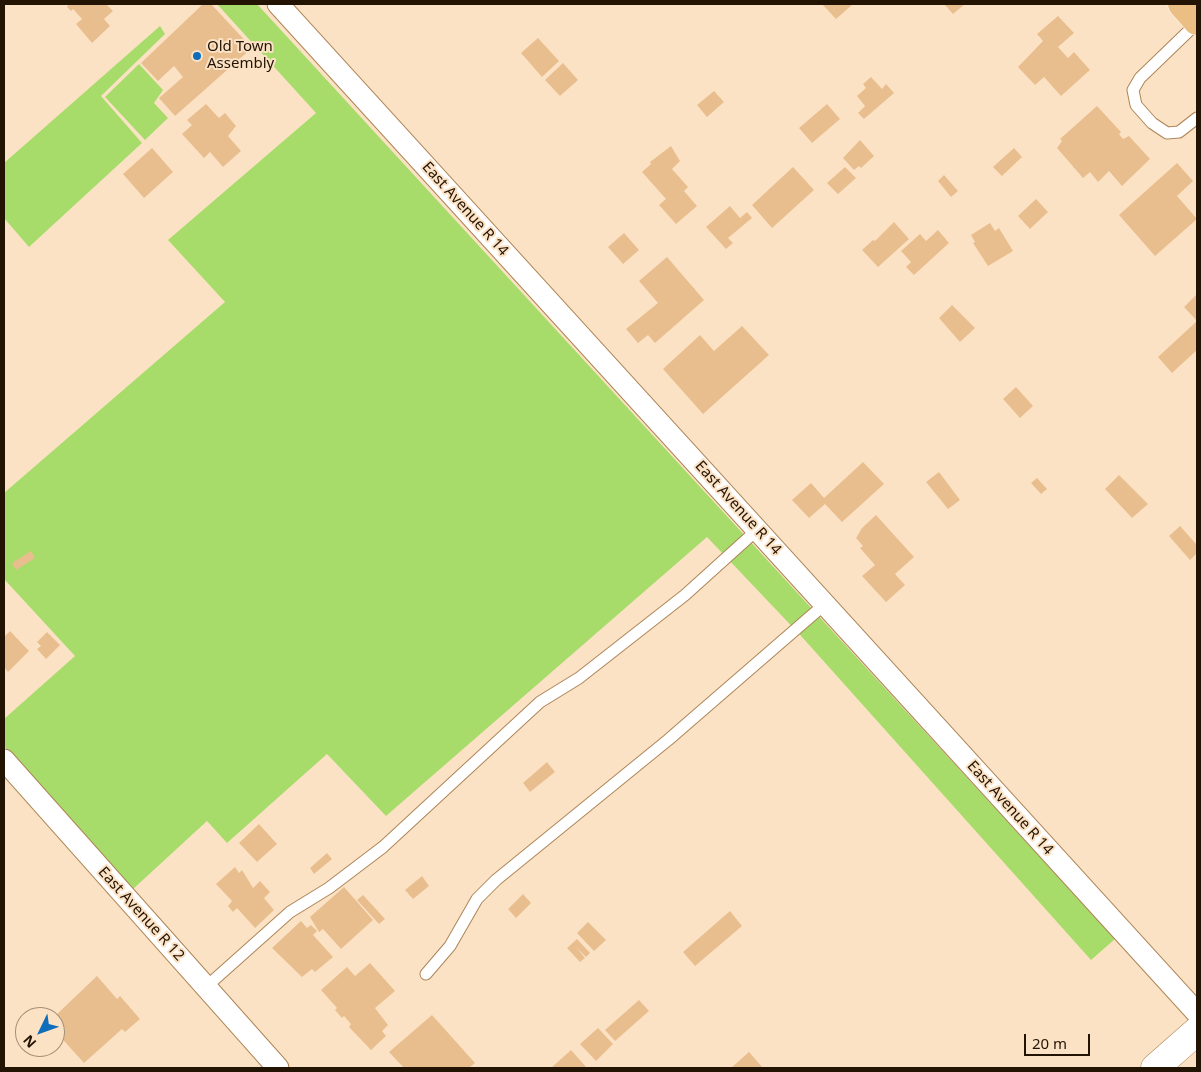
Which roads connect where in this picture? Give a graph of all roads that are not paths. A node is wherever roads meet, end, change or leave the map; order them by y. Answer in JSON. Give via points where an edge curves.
{"nodes":[{"id":1,"x":278,"y":4,"type":"edge"},
{"id":2,"x":1182,"y":4,"type":"edge"},
{"id":3,"x":1197,"y":22,"type":"edge"},
{"id":4,"x":1197,"y":118,"type":"edge"},
{"id":5,"x":757,"y":530,"type":"junction"},
{"id":6,"x":825,"y":604,"type":"junction"},
{"id":7,"x":4,"y":760,"type":"edge"},
{"id":8,"x":426,"y":974,"type":"dead end"},
{"id":9,"x":206,"y":987,"type":"junction"},
{"id":10,"x":1197,"y":1013,"type":"edge"},
{"id":11,"x":1197,"y":1031,"type":"edge"},
{"id":12,"x":278,"y":1068,"type":"edge"},
{"id":13,"x":1155,"y":1068,"type":"edge"}],
"edges":[{"from":1,"to":5,"type":"street","name":"East Avenue R 14"},
{"from":2,"to":3,"type":"main road"},
{"from":3,"to":4,"type":"lane","via":[[1140,78],[1133,90],[1136,105],[1152,123],[1167,133],[1180,132]]},
{"from":5,"to":6,"type":"street","name":"East Avenue R 14"},
{"from":5,"to":9,"type":"lane","via":[[685,595],[579,678],[540,702],[383,848],[290,912]]},
{"from":6,"to":8,"type":"lane","via":[[668,740],[496,880],[477,899],[450,946]]},
{"from":6,"to":10,"type":"street","name":"East Avenue R 14"},
{"from":7,"to":9,"type":"street","name":"East Avenue R 12"},
{"from":9,"to":12,"type":"street","name":"East Avenue R 12"},
{"from":11,"to":13,"type":"street"}]}
